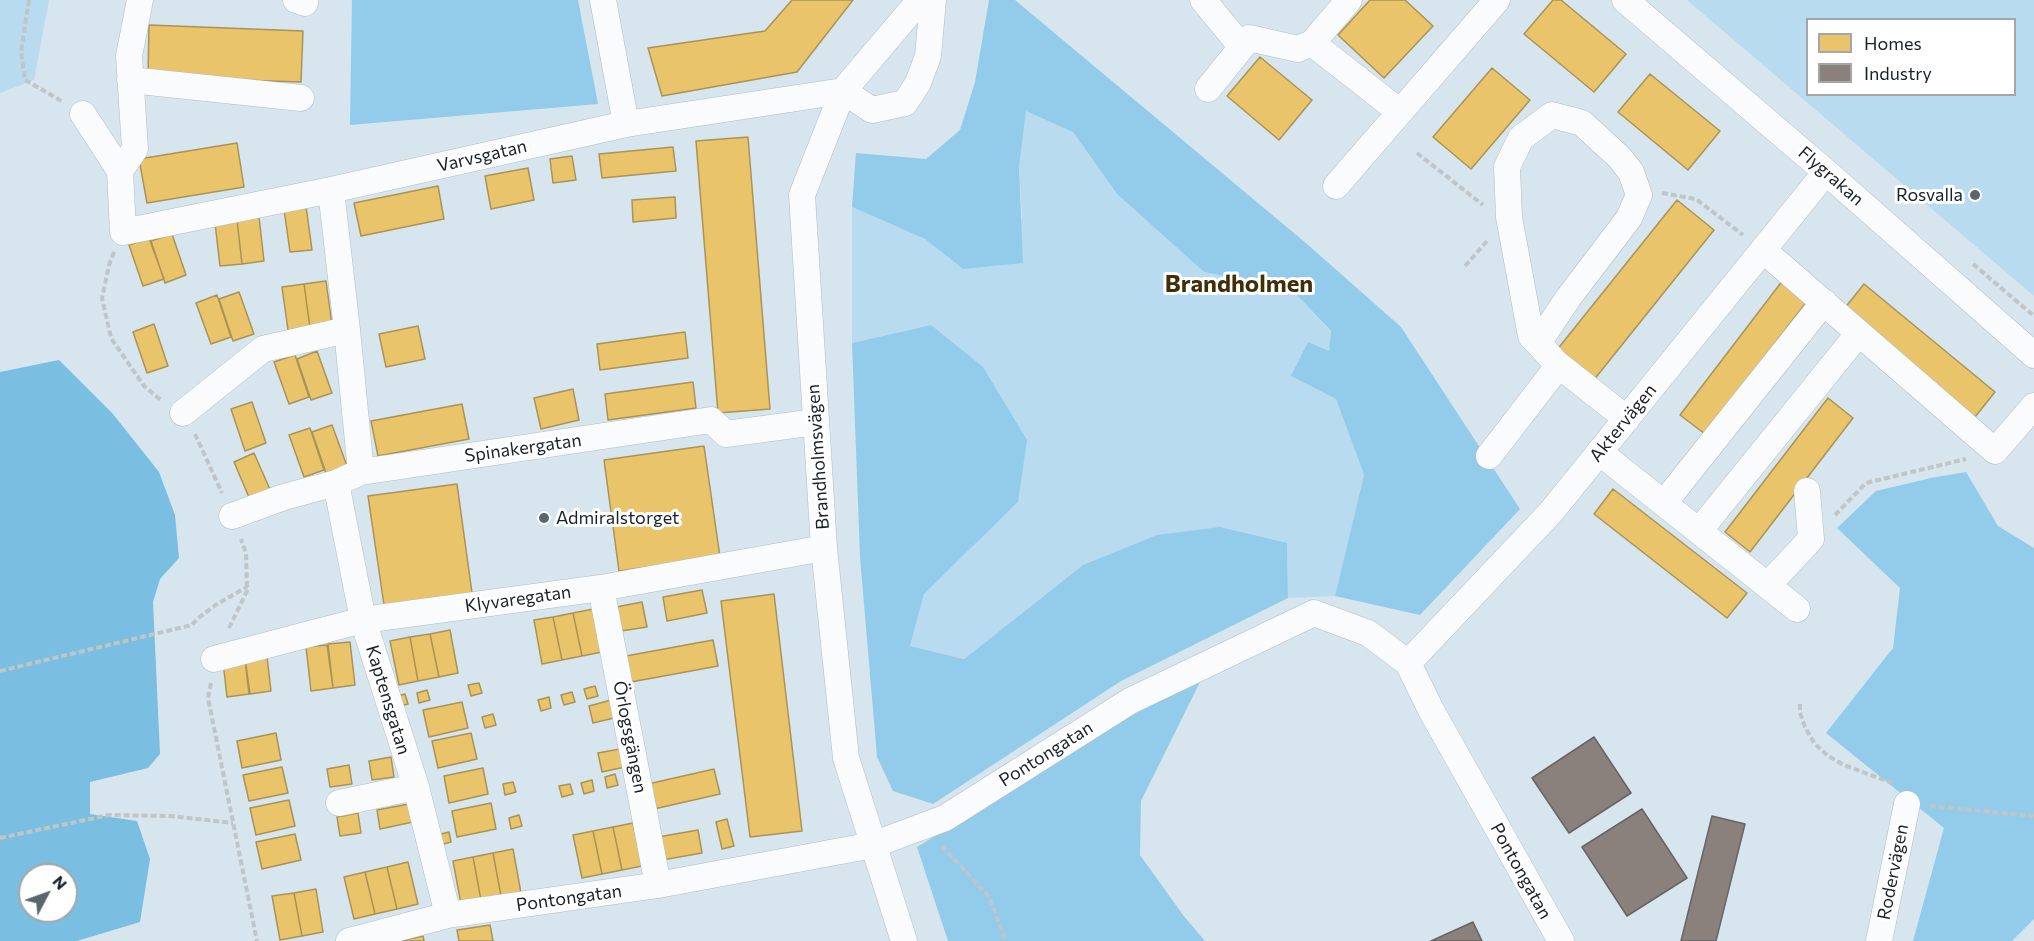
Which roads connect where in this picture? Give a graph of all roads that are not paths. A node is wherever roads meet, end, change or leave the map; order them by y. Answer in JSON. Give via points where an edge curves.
{"nodes":[{"id":1,"x":140,"y":0,"type":"edge"},
{"id":2,"x":603,"y":0,"type":"edge"},
{"id":3,"x":920,"y":0,"type":"edge"},
{"id":4,"x":933,"y":0,"type":"edge"},
{"id":5,"x":1203,"y":0,"type":"edge"},
{"id":6,"x":1349,"y":0,"type":"edge"},
{"id":7,"x":1625,"y":0,"type":"edge"},
{"id":8,"x":1485,"y":4,"type":"edge"},
{"id":9,"x":1312,"y":43,"type":"junction"},
{"id":10,"x":1242,"y":46,"type":"junction"},
{"id":11,"x":130,"y":80,"type":"junction"},
{"id":12,"x":1208,"y":89,"type":"dead end"},
{"id":13,"x":843,"y":91,"type":"junction"},
{"id":14,"x":301,"y":98,"type":"dead end"},
{"id":15,"x":1400,"y":112,"type":"junction"},
{"id":16,"x":83,"y":114,"type":"road end"},
{"id":17,"x":626,"y":124,"type":"junction"},
{"id":18,"x":120,"y":171,"type":"junction"},
{"id":19,"x":1826,"y":172,"type":"junction"},
{"id":20,"x":1336,"y":186,"type":"dead end"},
{"id":21,"x":331,"y":190,"type":"junction"},
{"id":22,"x":1763,"y":250,"type":"junction"},
{"id":23,"x":1824,"y":302,"type":"junction"},
{"id":24,"x":347,"y":330,"type":"junction"},
{"id":25,"x":1859,"y":333,"type":"junction"},
{"id":26,"x":1538,"y":343,"type":"junction"},
{"id":27,"x":2034,"y":355,"type":"edge"},
{"id":28,"x":1556,"y":369,"type":"dead end"},
{"id":29,"x":2034,"y":406,"type":"edge"},
{"id":30,"x":183,"y":413,"type":"road end"},
{"id":31,"x":1626,"y":419,"type":"junction"},
{"id":32,"x":816,"y":422,"type":"junction"},
{"id":33,"x":1599,"y":452,"type":"junction"},
{"id":34,"x":1489,"y":456,"type":"dead end"},
{"id":35,"x":361,"y":472,"type":"junction"},
{"id":36,"x":336,"y":483,"type":"junction"},
{"id":37,"x":1807,"y":491,"type":"dead end"},
{"id":38,"x":1664,"y":503,"type":"junction"},
{"id":39,"x":232,"y":516,"type":"road end"},
{"id":40,"x":1699,"y":531,"type":"junction"},
{"id":41,"x":824,"y":548,"type":"junction"},
{"id":42,"x":1768,"y":585,"type":"junction"},
{"id":43,"x":601,"y":588,"type":"junction"},
{"id":44,"x":1797,"y":609,"type":"dead end"},
{"id":45,"x":363,"y":620,"type":"junction"},
{"id":46,"x":214,"y":659,"type":"road end"},
{"id":47,"x":1408,"y":663,"type":"junction"},
{"id":48,"x":416,"y":787,"type":"junction"},
{"id":49,"x":339,"y":803,"type":"dead end"},
{"id":50,"x":1907,"y":804,"type":"road end"},
{"id":51,"x":873,"y":845,"type":"junction"},
{"id":52,"x":658,"y":885,"type":"junction"},
{"id":53,"x":448,"y":915,"type":"junction"},
{"id":54,"x":349,"y":941,"type":"edge"},
{"id":55,"x":904,"y":941,"type":"edge"},
{"id":56,"x":1561,"y":941,"type":"edge"},
{"id":57,"x":1880,"y":941,"type":"edge"}],
"edges":[{"from":1,"to":11,"type":"street","via":[[129,56]]},
{"from":2,"to":17,"type":"street"},
{"from":3,"to":13,"type":"street","name":"Brandholmsvägen"},
{"from":4,"to":13,"type":"street","via":[[928,56],[918,83],[904,103],[872,110]]},
{"from":5,"to":10,"type":"street"},
{"from":6,"to":9,"type":"street"},
{"from":7,"to":19,"type":"street","name":"Flygrakan"},
{"from":8,"to":15,"type":"street"},
{"from":9,"to":10,"type":"street","via":[[1298,49],[1249,38]]},
{"from":9,"to":15,"type":"street"},
{"from":10,"to":12,"type":"street"},
{"from":11,"to":14,"type":"street"},
{"from":11,"to":18,"type":"street","via":[[135,149]]},
{"from":13,"to":17,"type":"street","name":"Varvsgatan"},
{"from":13,"to":32,"type":"street","name":"Brandholmsvägen","via":[[802,195]]},
{"from":15,"to":20,"type":"street"},
{"from":16,"to":18,"type":"street"},
{"from":17,"to":21,"type":"street","name":"Varvsgatan"},
{"from":18,"to":21,"type":"street","name":"Varvsgatan","via":[[123,232]]},
{"from":19,"to":22,"type":"street","name":"Aktervägen"},
{"from":19,"to":27,"type":"street","name":"Flygrakan"},
{"from":21,"to":24,"type":"street"},
{"from":22,"to":23,"type":"street"},
{"from":22,"to":31,"type":"street","name":"Aktervägen"},
{"from":23,"to":25,"type":"street"},
{"from":23,"to":38,"type":"street"},
{"from":24,"to":30,"type":"street","via":[[262,349]]},
{"from":24,"to":35,"type":"street"},
{"from":25,"to":29,"type":"street","via":[[1995,451]]},
{"from":25,"to":40,"type":"street"},
{"from":26,"to":26,"type":"street","via":[[1531,336],[1509,217],[1507,167],[1521,138],[1552,115],[1582,123],[1619,157],[1631,172],[1639,195],[1629,218]]},
{"from":26,"to":31,"type":"street","via":[[1556,363]]},
{"from":28,"to":34,"type":"street"},
{"from":31,"to":33,"type":"street","name":"Aktervägen"},
{"from":32,"to":35,"type":"street","name":"Spinakergatan","via":[[726,434],[711,420]]},
{"from":32,"to":41,"type":"street","name":"Brandholmsvägen"},
{"from":33,"to":38,"type":"street"},
{"from":33,"to":47,"type":"street","name":"Aktervägen","via":[[1551,512]]},
{"from":35,"to":36,"type":"street","name":"Spinakergatan"},
{"from":36,"to":39,"type":"street","name":"Spinakergatan"},
{"from":36,"to":45,"type":"street","name":"Kaptensgatan"},
{"from":37,"to":42,"type":"street","via":[[1811,539]]},
{"from":38,"to":40,"type":"street"},
{"from":40,"to":42,"type":"street"},
{"from":41,"to":43,"type":"street","name":"Klyvaregatan"},
{"from":41,"to":51,"type":"street","name":"Brandholmsvägen","via":[[846,758]]},
{"from":42,"to":44,"type":"street"},
{"from":43,"to":45,"type":"street","name":"Klyvaregatan"},
{"from":43,"to":52,"type":"street","name":"Örlogsgängen"},
{"from":45,"to":46,"type":"street","name":"Klyvaregatan"},
{"from":45,"to":48,"type":"street","name":"Kaptensgatan"},
{"from":47,"to":51,"type":"street","name":"Pontongatan","via":[[1368,633],[1314,613],[1130,701],[945,818]]},
{"from":47,"to":56,"type":"street","name":"Pontongatan"},
{"from":48,"to":49,"type":"street"},
{"from":48,"to":53,"type":"street","name":"Kaptensgatan"},
{"from":50,"to":57,"type":"street","name":"Rodervägen"},
{"from":51,"to":52,"type":"street","name":"Pontongatan"},
{"from":51,"to":55,"type":"street","name":"Brandholmsvägen"},
{"from":52,"to":53,"type":"street","name":"Pontongatan"},
{"from":53,"to":54,"type":"street","name":"Pontongatan"}]}
